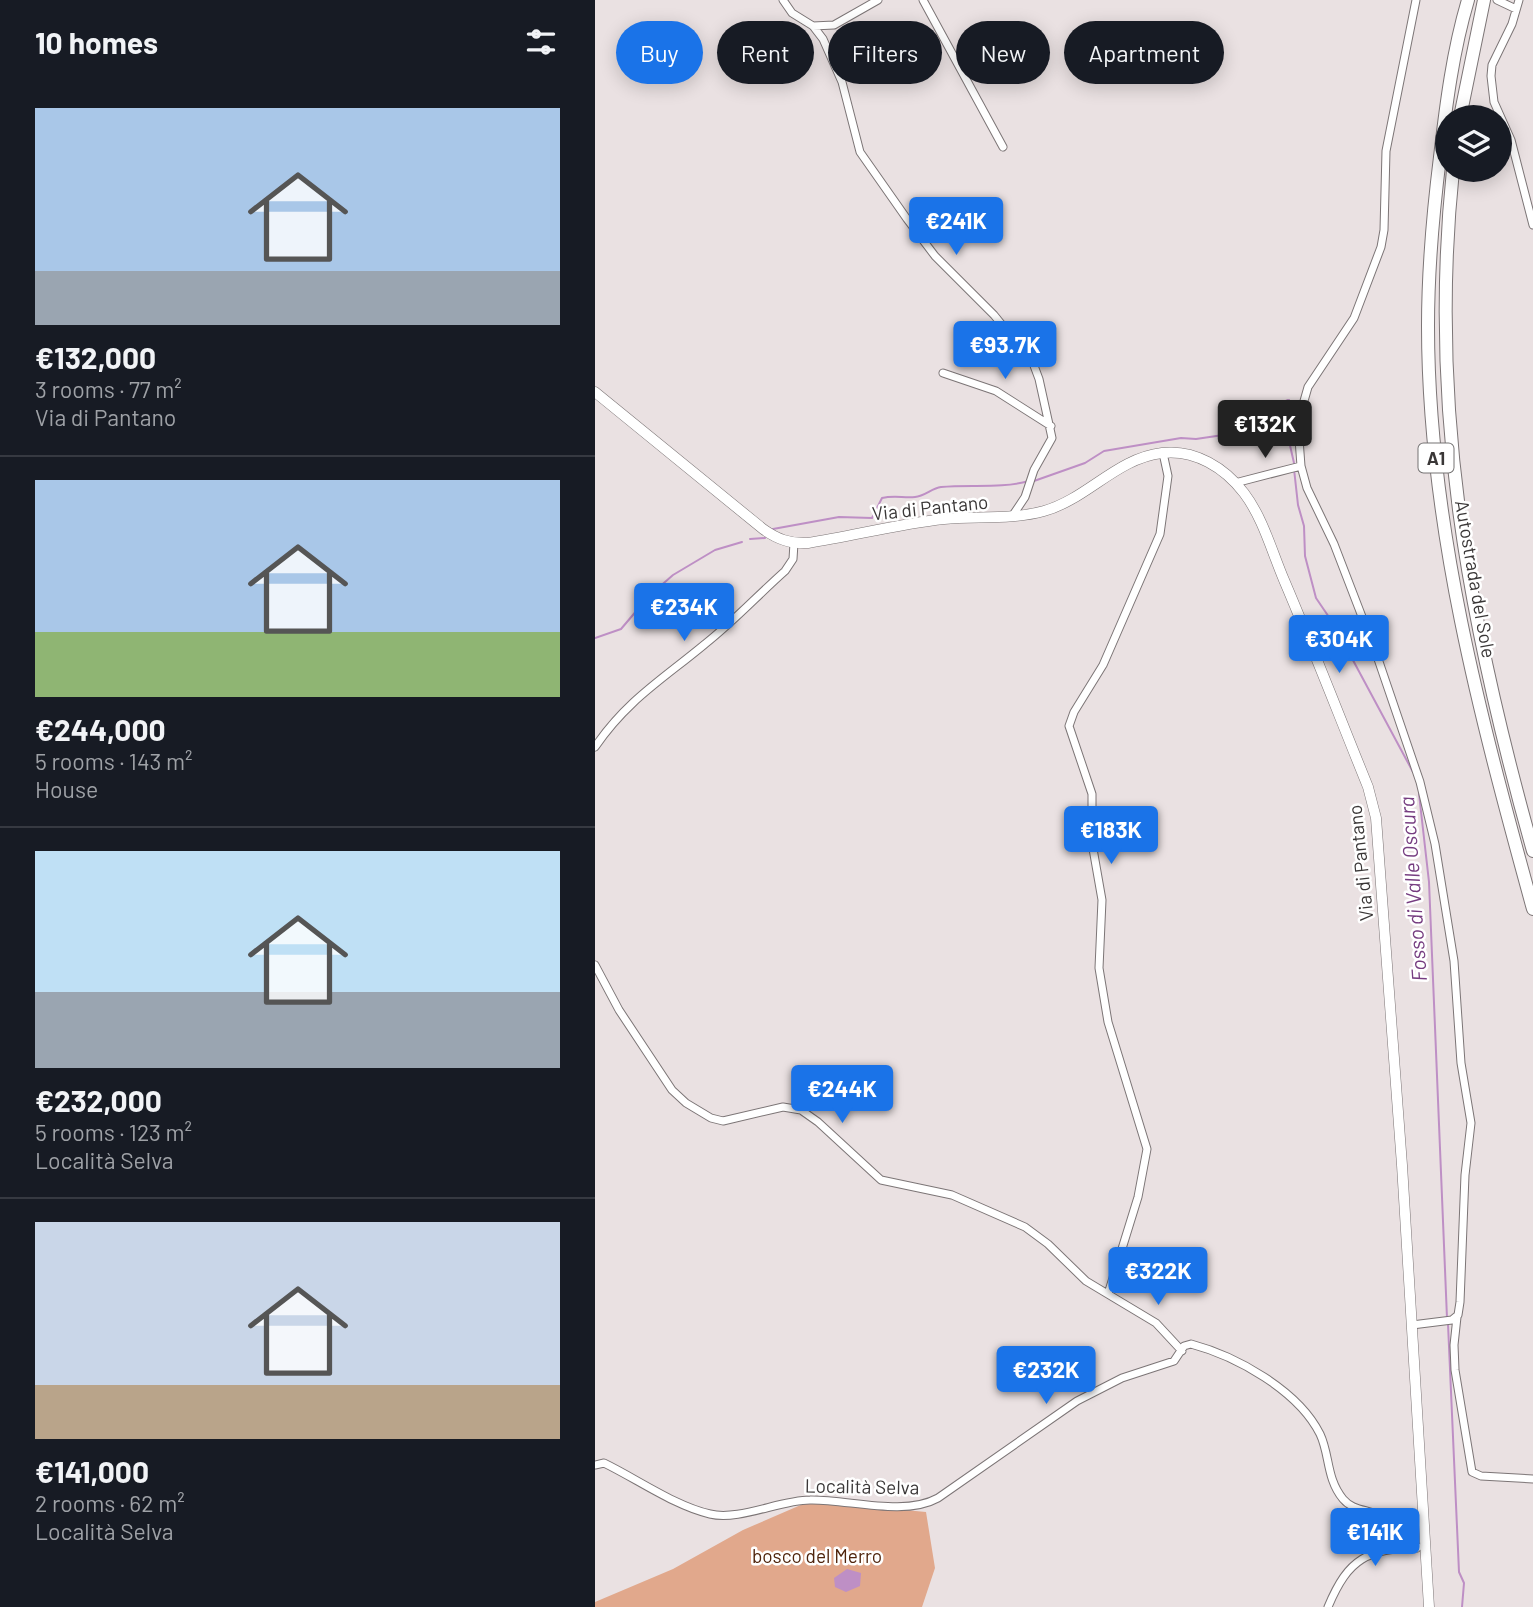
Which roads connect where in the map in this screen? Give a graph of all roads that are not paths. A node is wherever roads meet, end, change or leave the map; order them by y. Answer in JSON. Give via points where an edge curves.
{"nodes":[{"id":1,"x":783,"y":0,"type":"edge"},
{"id":2,"x":878,"y":0,"type":"edge"},
{"id":3,"x":923,"y":0,"type":"edge"},
{"id":4,"x":1416,"y":0,"type":"edge"},
{"id":5,"x":1468,"y":0,"type":"edge"},
{"id":6,"x":1484,"y":0,"type":"edge"},
{"id":7,"x":1497,"y":0,"type":"edge"},
{"id":8,"x":1519,"y":0,"type":"edge"},
{"id":9,"x":1516,"y":9,"type":"junction"},
{"id":10,"x":804,"y":21,"type":"edge"},
{"id":11,"x":814,"y":26,"type":"edge"},
{"id":12,"x":814,"y":27,"type":"edge"},
{"id":13,"x":1462,"y":105,"type":"edge"},
{"id":14,"x":1003,"y":147,"type":"dead end"},
{"id":15,"x":1452,"y":182,"type":"edge"},
{"id":16,"x":1533,"y":225,"type":"edge"},
{"id":17,"x":943,"y":373,"type":"dead end"},
{"id":18,"x":595,"y":392,"type":"edge"},
{"id":19,"x":1051,"y":427,"type":"junction"},
{"id":20,"x":1163,"y":453,"type":"junction"},
{"id":21,"x":1301,"y":466,"type":"junction"},
{"id":22,"x":1235,"y":482,"type":"junction"},
{"id":23,"x":1013,"y":516,"type":"junction"},
{"id":24,"x":794,"y":543,"type":"junction"},
{"id":25,"x":595,"y":747,"type":"edge"},
{"id":26,"x":1533,"y":852,"type":"edge"},
{"id":27,"x":1533,"y":909,"type":"edge"},
{"id":28,"x":595,"y":965,"type":"edge"},
{"id":29,"x":1108,"y":1294,"type":"junction"},
{"id":30,"x":1458,"y":1315,"type":"junction"},
{"id":31,"x":1412,"y":1325,"type":"junction"},
{"id":32,"x":1182,"y":1351,"type":"junction"},
{"id":33,"x":595,"y":1465,"type":"edge"},
{"id":34,"x":1533,"y":1479,"type":"edge"},
{"id":35,"x":1422,"y":1547,"type":"junction"},
{"id":36,"x":1328,"y":1607,"type":"edge"},
{"id":37,"x":1429,"y":1607,"type":"edge"}],
"edges":[{"from":1,"to":10,"type":"street"},
{"from":2,"to":11,"type":"street","via":[[834,24]]},
{"from":3,"to":14,"type":"street"},
{"from":4,"to":21,"type":"street","via":[[1386,150],[1382,243],[1356,314],[1305,394],[1299,423]]},
{"from":5,"to":27,"type":"highway","name":"Autostrada del Sole","number":"A1","via":[[1446,107],[1431,230],[1428,327],[1436,457],[1461,621],[1490,753]]},
{"from":6,"to":13,"type":"highway"},
{"from":7,"to":9,"type":"street"},
{"from":8,"to":9,"type":"street"},
{"from":9,"to":16,"type":"street","via":[[1492,65],[1493,99],[1511,141]]},
{"from":12,"to":19,"type":"street","via":[[839,74],[862,154],[927,247],[994,315],[1033,363]]},
{"from":15,"to":26,"type":"highway","name":"Autostrada del Sole","number":"A1","via":[[1444,331],[1451,456],[1469,590]]},
{"from":17,"to":19,"type":"street","via":[[996,391]]},
{"from":18,"to":24,"type":"street","via":[[766,531]]},
{"from":19,"to":23,"type":"street","via":[[1050,444]]},
{"from":20,"to":22,"type":"street","name":"Via di Pantano","via":[[1199,458]]},
{"from":20,"to":23,"type":"street","name":"Via di Pantano","via":[[1126,464],[1058,506]]},
{"from":20,"to":29,"type":"street","via":[[1168,473],[1160,534],[1103,665],[1069,726],[1092,794],[1092,843],[1103,900],[1099,963],[1108,1021],[1147,1149],[1139,1197]]},
{"from":21,"to":22,"type":"street"},
{"from":21,"to":30,"type":"street","via":[[1379,661],[1420,782],[1435,844],[1454,961],[1461,1063],[1471,1123]]},
{"from":22,"to":31,"type":"street","name":"Via di Pantano","via":[[1257,514],[1374,807]]},
{"from":23,"to":24,"type":"street","name":"Via di Pantano","via":[[943,519]]},
{"from":24,"to":25,"type":"street","via":[[793,559],[785,571],[706,643],[643,691]]},
{"from":28,"to":29,"type":"street","via":[[672,1090],[695,1109],[723,1121],[783,1107],[801,1110],[881,1181],[942,1192],[1009,1218],[1036,1234],[1083,1279]]},
{"from":29,"to":32,"type":"street","via":[[1156,1323]]},
{"from":30,"to":31,"type":"street","via":[[1448,1322]]},
{"from":30,"to":34,"type":"street","via":[[1455,1370],[1471,1469],[1478,1476]]},
{"from":31,"to":35,"type":"street","name":"Via di Pantano"},
{"from":32,"to":33,"type":"street","name":"Località Selva","via":[[1172,1362],[1122,1378],[1081,1399],[924,1504],[808,1500],[715,1515],[604,1463]]},
{"from":32,"to":35,"type":"street","name":"Località Selva","via":[[1193,1344],[1228,1356],[1279,1388],[1318,1430],[1330,1476],[1346,1502],[1383,1517]]},
{"from":35,"to":36,"type":"street","via":[[1384,1549],[1362,1559]]},
{"from":35,"to":37,"type":"street","name":"Via di Pantano"}]}
